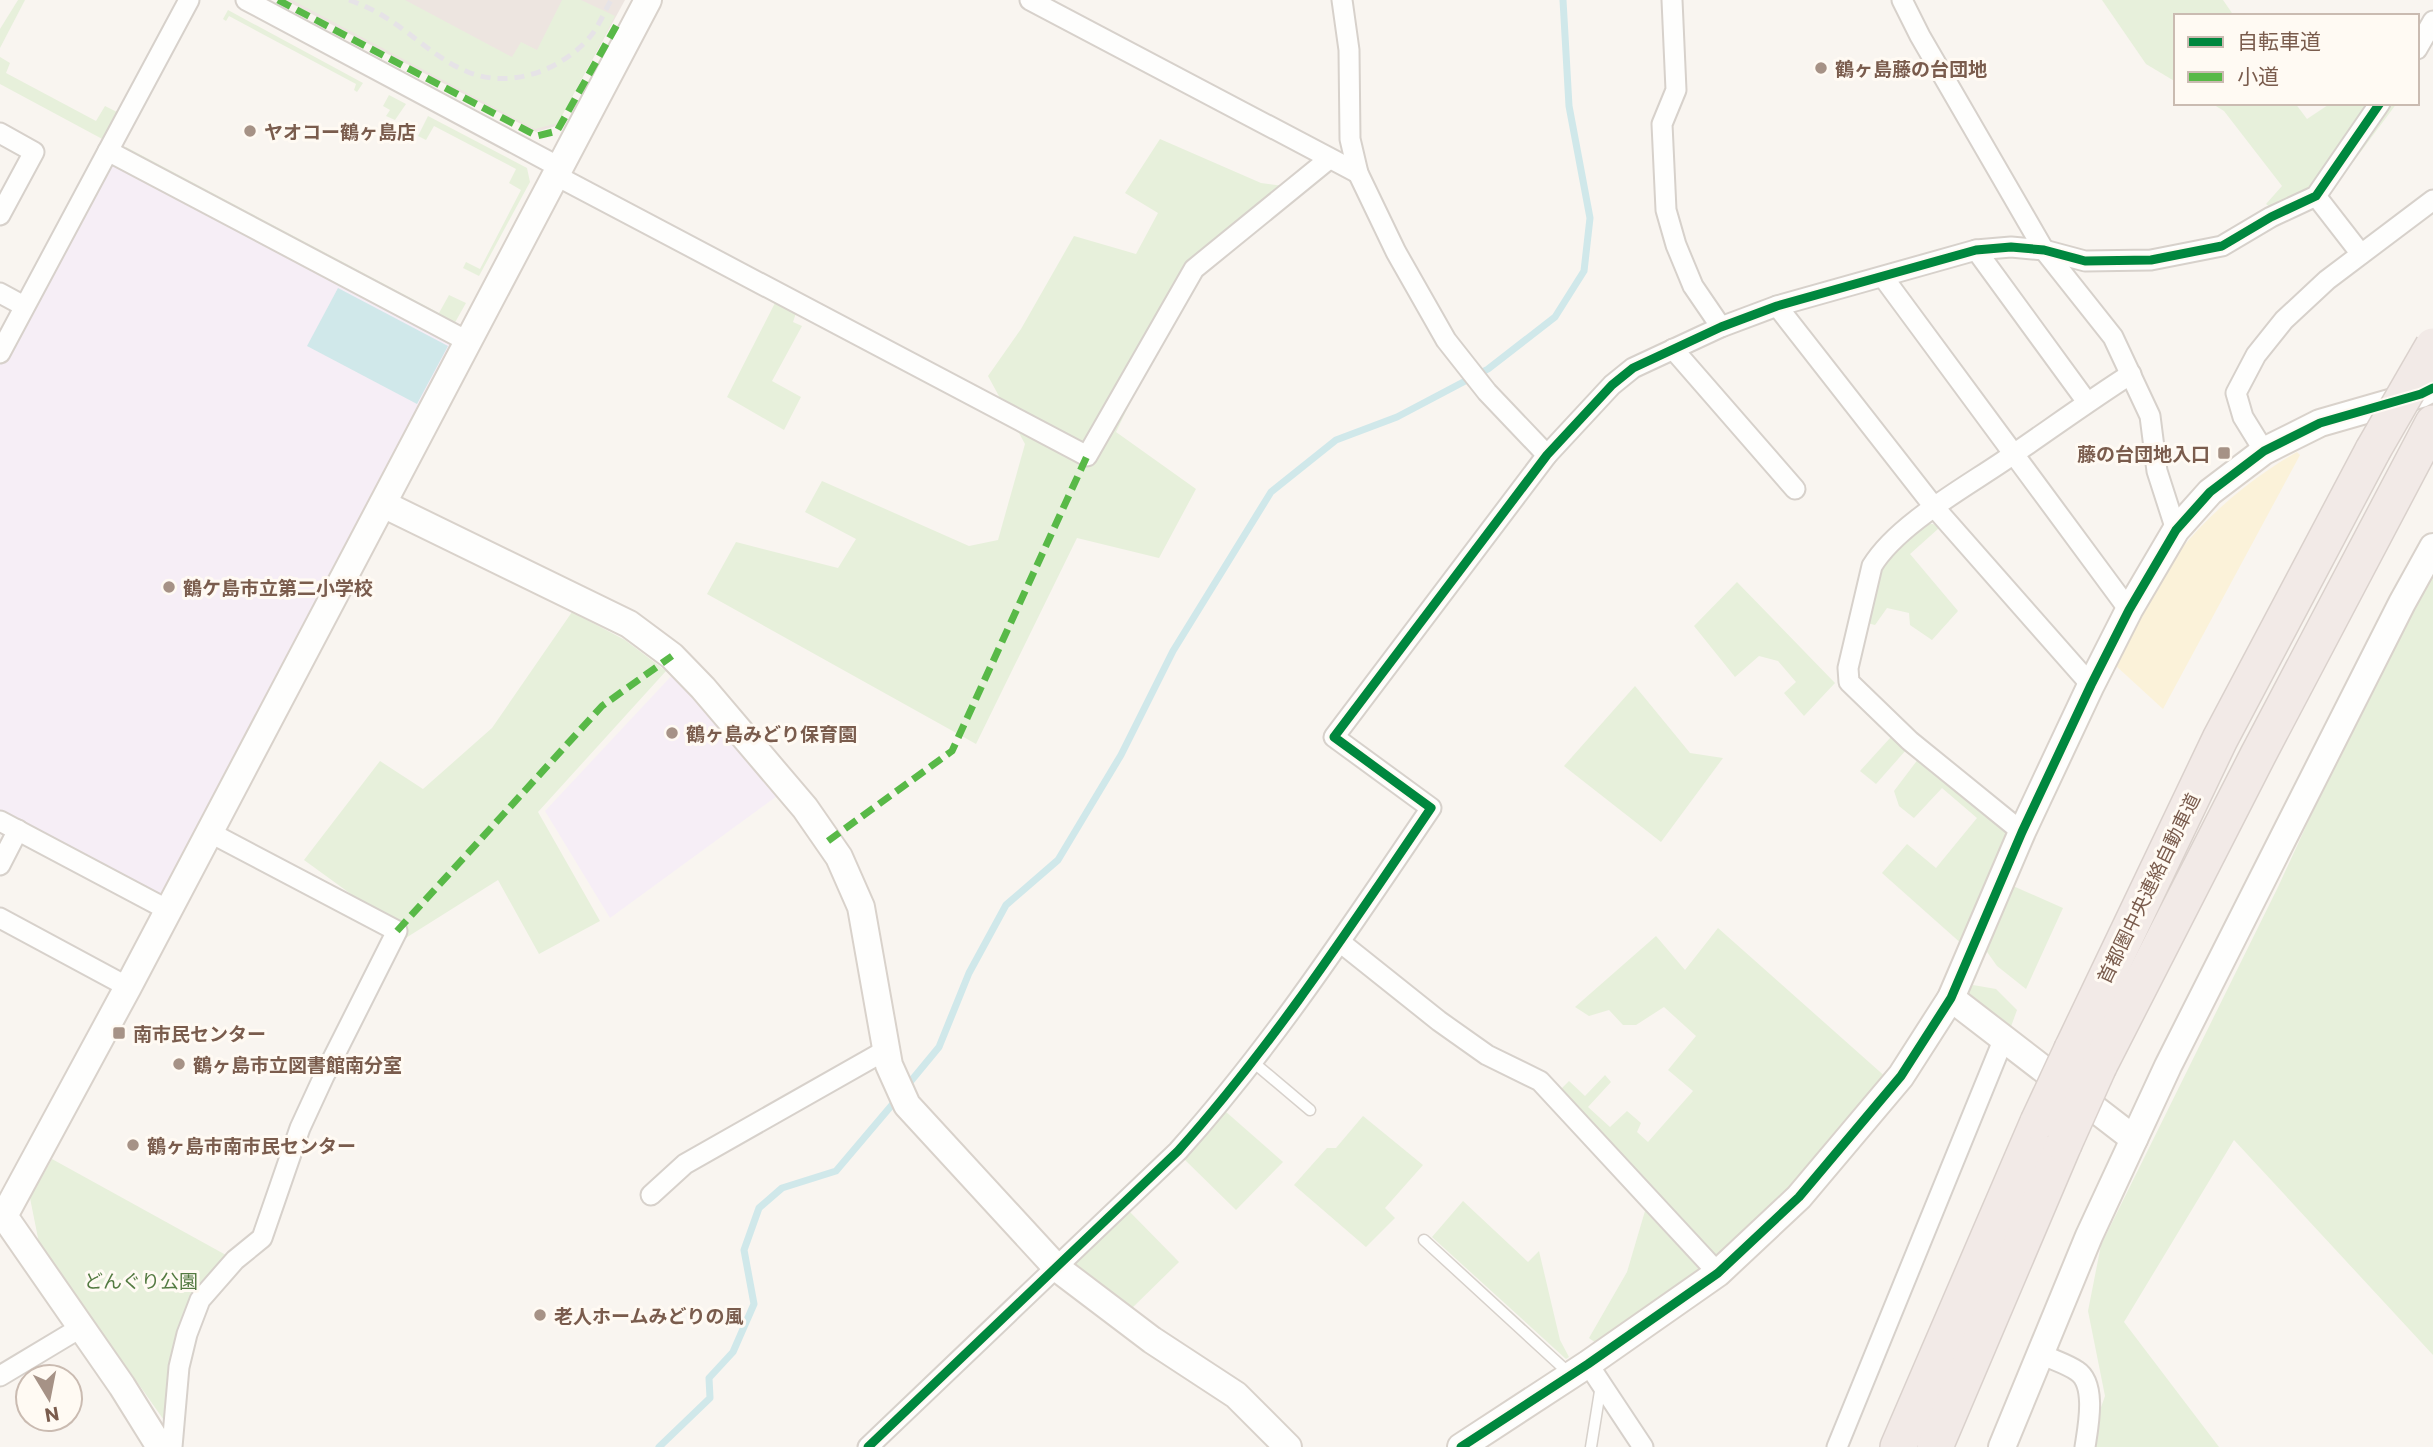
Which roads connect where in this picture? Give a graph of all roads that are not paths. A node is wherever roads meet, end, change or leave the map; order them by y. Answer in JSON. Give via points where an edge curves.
{"nodes":[{"id":1,"x":189,"y":0,"type":"edge"},
{"id":2,"x":246,"y":0,"type":"edge"},
{"id":3,"x":648,"y":0,"type":"edge"},
{"id":4,"x":1030,"y":0,"type":"edge"},
{"id":5,"x":1342,"y":0,"type":"edge"},
{"id":6,"x":1672,"y":0,"type":"edge"},
{"id":7,"x":1902,"y":0,"type":"edge"},
{"id":8,"x":2433,"y":21,"type":"edge"},
{"id":9,"x":2419,"y":46,"type":"edge"},
{"id":10,"x":2379,"y":105,"type":"edge"},
{"id":11,"x":0,"y":133,"type":"edge"},
{"id":12,"x":108,"y":151,"type":"junction"},
{"id":13,"x":1329,"y":159,"type":"junction"},
{"id":14,"x":557,"y":171,"type":"junction"},
{"id":15,"x":1358,"y":173,"type":"junction"},
{"id":16,"x":2316,"y":196,"type":"junction"},
{"id":17,"x":2433,"y":200,"type":"edge"},
{"id":18,"x":0,"y":215,"type":"edge"},
{"id":19,"x":1976,"y":250,"type":"junction"},
{"id":20,"x":2044,"y":250,"type":"junction"},
{"id":21,"x":2361,"y":254,"type":"junction"},
{"id":22,"x":1883,"y":277,"type":"junction"},
{"id":23,"x":0,"y":293,"type":"edge"},
{"id":24,"x":24,"y":306,"type":"junction"},
{"id":25,"x":1777,"y":306,"type":"junction"},
{"id":26,"x":1721,"y":327,"type":"junction"},
{"id":27,"x":467,"y":341,"type":"junction"},
{"id":28,"x":2433,"y":346,"type":"edge"},
{"id":29,"x":1673,"y":349,"type":"junction"},
{"id":30,"x":0,"y":353,"type":"edge"},
{"id":31,"x":2131,"y":374,"type":"junction"},
{"id":32,"x":2433,"y":388,"type":"edge"},
{"id":33,"x":2087,"y":402,"type":"junction"},
{"id":34,"x":2433,"y":423,"type":"edge"},
{"id":35,"x":2264,"y":451,"type":"junction"},
{"id":36,"x":2014,"y":454,"type":"junction"},
{"id":37,"x":1547,"y":455,"type":"junction"},
{"id":38,"x":1795,"y":489,"type":"dead end"},
{"id":39,"x":383,"y":504,"type":"junction"},
{"id":40,"x":1935,"y":508,"type":"junction"},
{"id":41,"x":2176,"y":530,"type":"junction"},
{"id":42,"x":2433,"y":547,"type":"edge"},
{"id":43,"x":2129,"y":610,"type":"junction"},
{"id":44,"x":2091,"y":685,"type":"junction"},
{"id":45,"x":0,"y":821,"type":"edge"},
{"id":46,"x":18,"y":831,"type":"junction"},
{"id":47,"x":209,"y":832,"type":"junction"},
{"id":48,"x":2022,"y":832,"type":"junction"},
{"id":49,"x":0,"y":864,"type":"edge"},
{"id":50,"x":168,"y":909,"type":"junction"},
{"id":51,"x":0,"y":918,"type":"edge"},
{"id":52,"x":1340,"y":942,"type":"junction"},
{"id":53,"x":128,"y":987,"type":"junction"},
{"id":54,"x":1951,"y":998,"type":"junction"},
{"id":55,"x":2004,"y":1038,"type":"junction"},
{"id":56,"x":886,"y":1050,"type":"junction"},
{"id":57,"x":2085,"y":1057,"type":"junction"},
{"id":58,"x":1253,"y":1062,"type":"junction"},
{"id":59,"x":1310,"y":1110,"type":"dead end"},
{"id":60,"x":2051,"y":1133,"type":"junction"},
{"id":61,"x":2134,"y":1139,"type":"junction"},
{"id":62,"x":651,"y":1195,"type":"dead end"},
{"id":63,"x":1,"y":1214,"type":"edge"},
{"id":64,"x":1424,"y":1240,"type":"dead end"},
{"id":65,"x":1057,"y":1268,"type":"junction"},
{"id":66,"x":1718,"y":1273,"type":"junction"},
{"id":67,"x":80,"y":1328,"type":"junction"},
{"id":68,"x":2041,"y":1354,"type":"junction"},
{"id":69,"x":1587,"y":1374,"type":"junction"},
{"id":70,"x":0,"y":1376,"type":"edge"},
{"id":71,"x":160,"y":1447,"type":"edge"},
{"id":72,"x":172,"y":1447,"type":"edge"},
{"id":73,"x":868,"y":1447,"type":"edge"},
{"id":74,"x":1288,"y":1447,"type":"edge"},
{"id":75,"x":1461,"y":1447,"type":"edge"},
{"id":76,"x":1591,"y":1447,"type":"edge"},
{"id":77,"x":1643,"y":1447,"type":"edge"},
{"id":78,"x":1837,"y":1447,"type":"edge"},
{"id":79,"x":1898,"y":1447,"type":"edge"},
{"id":80,"x":1935,"y":1447,"type":"edge"},
{"id":81,"x":2002,"y":1447,"type":"edge"},
{"id":82,"x":2085,"y":1447,"type":"edge"}],
"edges":[{"from":1,"to":12,"type":"street"},
{"from":2,"to":14,"type":"street"},
{"from":3,"to":14,"type":"street"},
{"from":4,"to":13,"type":"street"},
{"from":5,"to":15,"type":"street","via":[[1349,50],[1350,139]]},
{"from":6,"to":26,"type":"street","via":[[1676,90],[1662,124],[1666,210],[1693,286]]},
{"from":7,"to":20,"type":"street"},
{"from":8,"to":9,"type":"street"},
{"from":10,"to":16,"type":"street"},
{"from":11,"to":18,"type":"street","via":[[34,152]]},
{"from":12,"to":24,"type":"street"},
{"from":12,"to":27,"type":"street"},
{"from":13,"to":14,"type":"street","via":[[1194,269],[1087,456]]},
{"from":13,"to":15,"type":"street"},
{"from":14,"to":27,"type":"street"},
{"from":15,"to":37,"type":"street","via":[[1396,252],[1447,340],[1487,392]]},
{"from":16,"to":20,"type":"street","via":[[2222,246],[2151,260],[2085,261]]},
{"from":16,"to":21,"type":"street"},
{"from":17,"to":21,"type":"street"},
{"from":19,"to":20,"type":"street"},
{"from":19,"to":22,"type":"street"},
{"from":19,"to":33,"type":"street"},
{"from":20,"to":31,"type":"street","via":[[2113,337]]},
{"from":21,"to":35,"type":"street","via":[[2284,320],[2256,355],[2236,393],[2243,417]]},
{"from":22,"to":25,"type":"street"},
{"from":22,"to":36,"type":"street"},
{"from":23,"to":24,"type":"street"},
{"from":24,"to":30,"type":"street"},
{"from":25,"to":26,"type":"street"},
{"from":25,"to":40,"type":"street"},
{"from":26,"to":29,"type":"street"},
{"from":27,"to":39,"type":"street"},
{"from":28,"to":57,"type":"highway","name":"首都圏中央連絡自動車道","bridge":true,"via":[[2220,739]]},
{"from":29,"to":37,"type":"street","via":[[1633,368],[1612,385]]},
{"from":29,"to":38,"type":"street"},
{"from":31,"to":33,"type":"street"},
{"from":31,"to":41,"type":"street","via":[[2150,416],[2157,471]]},
{"from":32,"to":35,"type":"street","via":[[2320,423]]},
{"from":33,"to":36,"type":"street"},
{"from":34,"to":57,"type":"highway","name":"首都圏中央連絡自動車道"},
{"from":35,"to":41,"type":"street","via":[[2210,492]]},
{"from":36,"to":40,"type":"street"},
{"from":36,"to":43,"type":"street"},
{"from":37,"to":52,"type":"street","via":[[1334,737],[1431,808]]},
{"from":39,"to":47,"type":"street"},
{"from":39,"to":56,"type":"street","via":[[629,624],[672,656],[703,688],[805,808],[839,857],[861,907]]},
{"from":40,"to":44,"type":"street"},
{"from":40,"to":48,"type":"street","via":[[1880,552],[1872,566],[1848,668],[1849,682],[1910,741]]},
{"from":41,"to":43,"type":"street"},
{"from":42,"to":61,"type":"street"},
{"from":43,"to":44,"type":"street"},
{"from":44,"to":48,"type":"street"},
{"from":45,"to":46,"type":"street"},
{"from":46,"to":49,"type":"street"},
{"from":46,"to":50,"type":"street"},
{"from":47,"to":50,"type":"street"},
{"from":47,"to":72,"type":"street","via":[[397,930],[300,1128],[262,1238],[234,1260],[200,1300],[179,1367]]},
{"from":48,"to":54,"type":"street"},
{"from":50,"to":53,"type":"street"},
{"from":51,"to":53,"type":"street"},
{"from":52,"to":58,"type":"street"},
{"from":52,"to":66,"type":"street","via":[[1487,1055],[1540,1081]]},
{"from":53,"to":63,"type":"street"},
{"from":54,"to":55,"type":"street"},
{"from":54,"to":66,"type":"street","via":[[1901,1076],[1799,1197]]},
{"from":55,"to":61,"type":"street"},
{"from":55,"to":78,"type":"street"},
{"from":56,"to":62,"type":"street","via":[[685,1164]]},
{"from":56,"to":65,"type":"street","via":[[907,1105]]},
{"from":57,"to":60,"type":"highway","name":"首都圏中央連絡自動車道","bridge":true},
{"from":58,"to":59,"type":"lane"},
{"from":58,"to":65,"type":"street","via":[[1178,1152]]},
{"from":60,"to":79,"type":"highway","name":"首都圏中央連絡自動車道"},
{"from":60,"to":80,"type":"highway","name":"首都圏中央連絡自動車道"},
{"from":61,"to":68,"type":"street"},
{"from":63,"to":67,"type":"street"},
{"from":64,"to":69,"type":"lane"},
{"from":65,"to":73,"type":"street"},
{"from":65,"to":74,"type":"street","via":[[1236,1395]]},
{"from":66,"to":69,"type":"street"},
{"from":67,"to":70,"type":"street"},
{"from":67,"to":71,"type":"street"},
{"from":68,"to":81,"type":"street"},
{"from":68,"to":82,"type":"street","via":[[2080,1373],[2088,1386]]},
{"from":69,"to":75,"type":"street"},
{"from":69,"to":76,"type":"lane"},
{"from":69,"to":77,"type":"street"}]}
